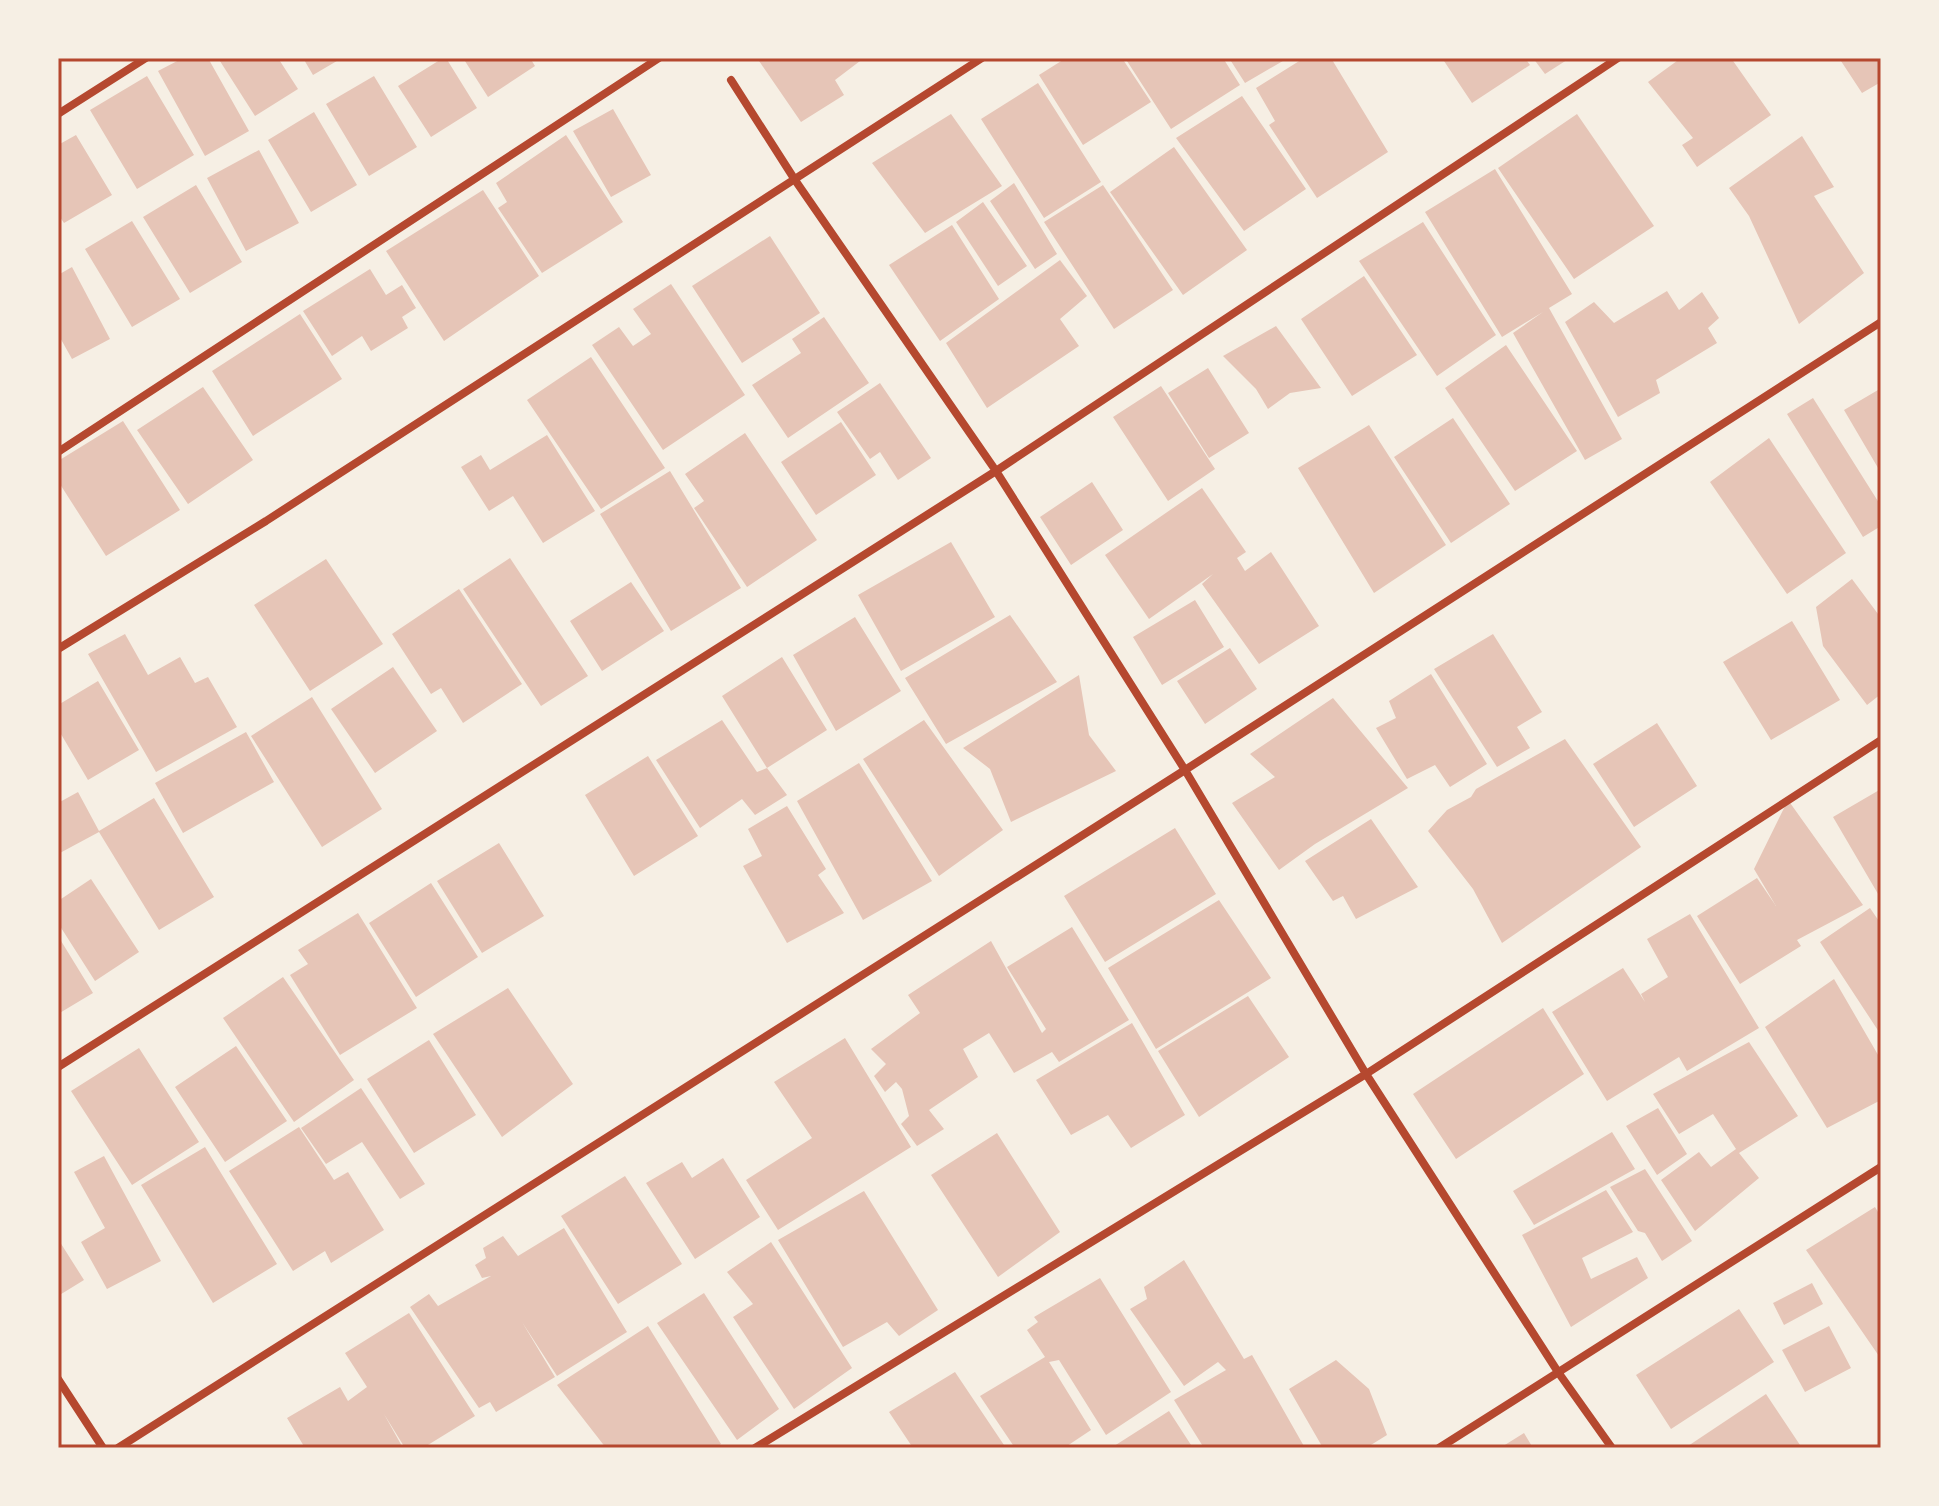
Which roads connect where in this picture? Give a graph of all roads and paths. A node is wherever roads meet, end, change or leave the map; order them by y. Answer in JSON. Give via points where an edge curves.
{"nodes":[{"id":1,"x":146,"y":58,"type":"edge"},
{"id":2,"x":659,"y":58,"type":"edge"},
{"id":3,"x":982,"y":58,"type":"edge"},
{"id":4,"x":1618,"y":58,"type":"edge"},
{"id":5,"x":731,"y":80,"type":"dead end"},
{"id":6,"x":58,"y":114,"type":"edge"},
{"id":7,"x":795,"y":180,"type":"junction"},
{"id":8,"x":1881,"y":322,"type":"edge"},
{"id":9,"x":58,"y":452,"type":"edge"},
{"id":10,"x":996,"y":471,"type":"junction"},
{"id":11,"x":58,"y":649,"type":"edge"},
{"id":12,"x":1881,"y":740,"type":"edge"},
{"id":13,"x":1185,"y":770,"type":"junction"},
{"id":14,"x":58,"y":1067,"type":"edge"},
{"id":15,"x":1366,"y":1074,"type":"junction"},
{"id":16,"x":1881,"y":1167,"type":"edge"},
{"id":17,"x":1558,"y":1372,"type":"junction"},
{"id":18,"x":58,"y":1379,"type":"edge"},
{"id":19,"x":103,"y":1448,"type":"edge"},
{"id":20,"x":118,"y":1448,"type":"edge"},
{"id":21,"x":755,"y":1448,"type":"edge"},
{"id":22,"x":1439,"y":1448,"type":"edge"},
{"id":23,"x":1612,"y":1448,"type":"edge"}],
"edges":[{"from":1,"to":6,"type":"street"},
{"from":2,"to":9,"type":"street"},
{"from":3,"to":7,"type":"street"},
{"from":4,"to":10,"type":"street"},
{"from":5,"to":7,"type":"street"},
{"from":7,"to":10,"type":"street"},
{"from":7,"to":11,"type":"street"},
{"from":8,"to":13,"type":"street"},
{"from":10,"to":13,"type":"street"},
{"from":10,"to":14,"type":"street"},
{"from":12,"to":15,"type":"street"},
{"from":13,"to":15,"type":"street"},
{"from":13,"to":20,"type":"street"},
{"from":15,"to":17,"type":"street"},
{"from":15,"to":21,"type":"street"},
{"from":16,"to":17,"type":"street"},
{"from":17,"to":22,"type":"street"},
{"from":17,"to":23,"type":"street"},
{"from":18,"to":19,"type":"street"}]}
